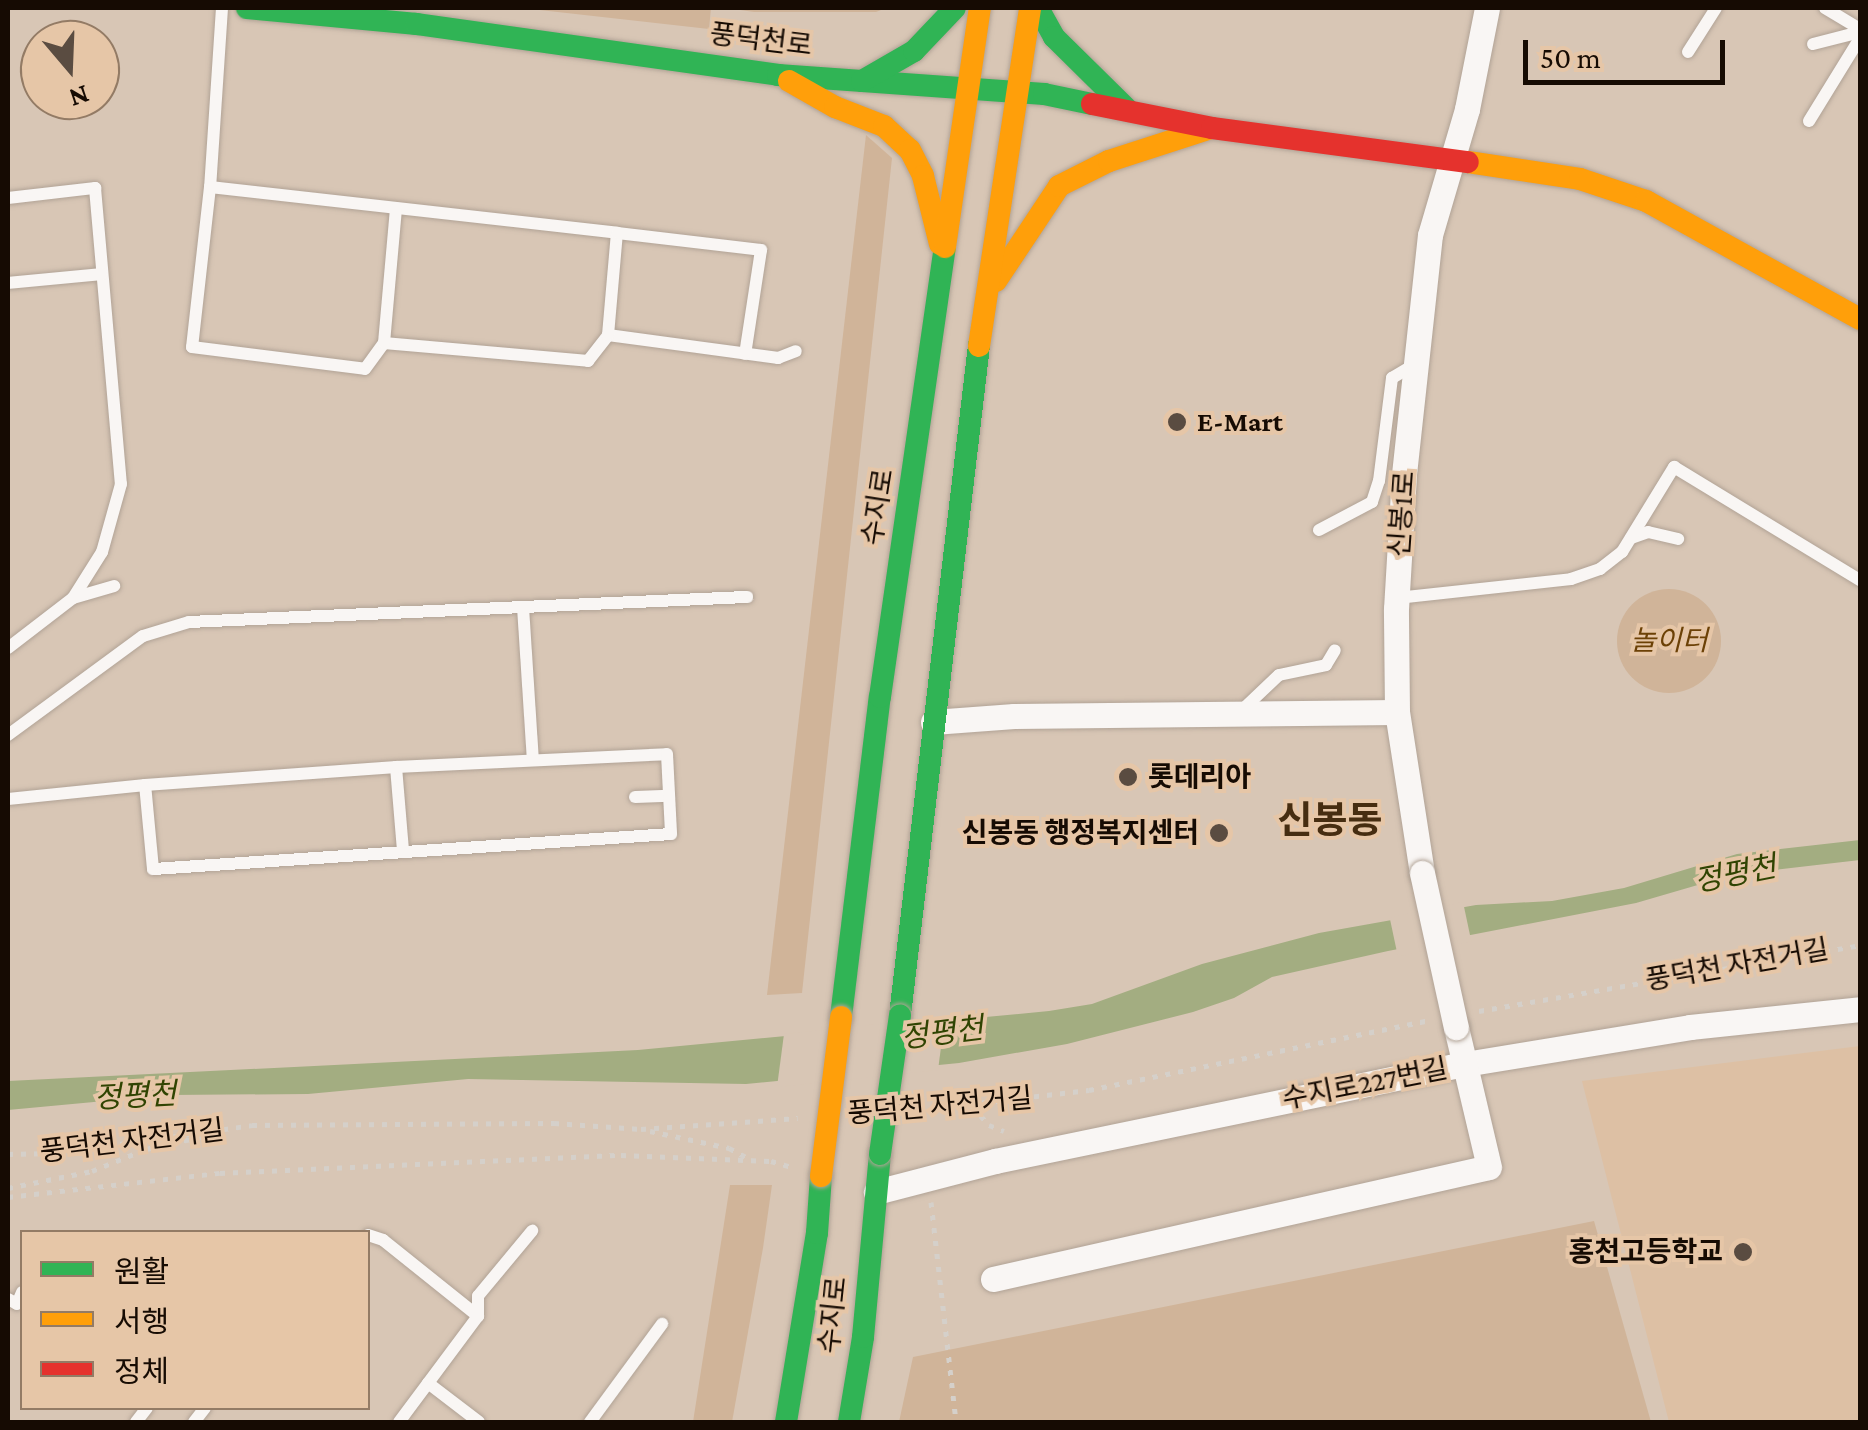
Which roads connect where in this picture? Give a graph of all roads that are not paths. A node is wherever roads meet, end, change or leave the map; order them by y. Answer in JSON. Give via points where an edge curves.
{"nodes":[{"id":1,"x":222,"y":8,"type":"edge"},
{"id":2,"x":247,"y":8,"type":"edge"},
{"id":3,"x":955,"y":8,"type":"edge"},
{"id":4,"x":980,"y":8,"type":"edge"},
{"id":5,"x":1030,"y":8,"type":"edge"},
{"id":6,"x":1038,"y":8,"type":"edge"},
{"id":7,"x":1487,"y":8,"type":"edge"},
{"id":8,"x":1716,"y":8,"type":"edge"},
{"id":9,"x":1825,"y":8,"type":"edge"},
{"id":10,"x":1861,"y":33,"type":"edge"},
{"id":11,"x":1813,"y":44,"type":"dead end"},
{"id":12,"x":1688,"y":52,"type":"dead end"},
{"id":13,"x":778,"y":74,"type":"junction"},
{"id":14,"x":862,"y":81,"type":"junction"},
{"id":15,"x":971,"y":88,"type":"junction"},
{"id":16,"x":1020,"y":92,"type":"junction"},
{"id":17,"x":1127,"y":108,"type":"junction"},
{"id":18,"x":1809,"y":121,"type":"dead end"},
{"id":19,"x":1212,"y":128,"type":"junction"},
{"id":20,"x":1451,"y":158,"type":"junction"},
{"id":21,"x":210,"y":187,"type":"junction"},
{"id":22,"x":8,"y":198,"type":"edge"},
{"id":23,"x":396,"y":208,"type":"junction"},
{"id":24,"x":617,"y":233,"type":"junction"},
{"id":25,"x":944,"y":268,"type":"junction"},
{"id":26,"x":102,"y":274,"type":"junction"},
{"id":27,"x":8,"y":283,"type":"edge"},
{"id":28,"x":987,"y":296,"type":"junction"},
{"id":29,"x":1860,"y":319,"type":"edge"},
{"id":30,"x":608,"y":335,"type":"junction"},
{"id":31,"x":384,"y":344,"type":"junction"},
{"id":32,"x":796,"y":352,"type":"dead end"},
{"id":33,"x":745,"y":354,"type":"junction"},
{"id":34,"x":1416,"y":364,"type":"junction"},
{"id":35,"x":1318,"y":530,"type":"dead end"},
{"id":36,"x":1630,"y":538,"type":"junction"},
{"id":37,"x":1678,"y":539,"type":"dead end"},
{"id":38,"x":1860,"y":580,"type":"edge"},
{"id":39,"x":114,"y":586,"type":"dead end"},
{"id":40,"x":747,"y":597,"type":"dead end"},
{"id":41,"x":73,"y":598,"type":"junction"},
{"id":42,"x":1397,"y":598,"type":"junction"},
{"id":43,"x":523,"y":607,"type":"junction"},
{"id":44,"x":8,"y":648,"type":"edge"},
{"id":45,"x":1336,"y":650,"type":"dead end"},
{"id":46,"x":1397,"y":712,"type":"junction"},
{"id":47,"x":1236,"y":714,"type":"junction"},
{"id":48,"x":933,"y":722,"type":"junction"},
{"id":49,"x":8,"y":735,"type":"edge"},
{"id":50,"x":534,"y":760,"type":"junction"},
{"id":51,"x":396,"y":767,"type":"junction"},
{"id":52,"x":145,"y":785,"type":"junction"},
{"id":53,"x":669,"y":796,"type":"junction"},
{"id":54,"x":635,"y":797,"type":"dead end"},
{"id":55,"x":8,"y":800,"type":"edge"},
{"id":56,"x":403,"y":850,"type":"junction"},
{"id":57,"x":1860,"y":1009,"type":"edge"},
{"id":58,"x":1465,"y":1064,"type":"junction"},
{"id":59,"x":876,"y":1192,"type":"junction"},
{"id":60,"x":532,"y":1231,"type":"dead end"},
{"id":61,"x":370,"y":1236,"type":"edge"},
{"id":62,"x":993,"y":1279,"type":"dead end"},
{"id":63,"x":478,"y":1316,"type":"junction"},
{"id":64,"x":662,"y":1324,"type":"dead end"},
{"id":65,"x":428,"y":1383,"type":"junction"},
{"id":66,"x":399,"y":1422,"type":"edge"},
{"id":67,"x":479,"y":1422,"type":"edge"},
{"id":68,"x":590,"y":1422,"type":"edge"},
{"id":69,"x":786,"y":1422,"type":"edge"},
{"id":70,"x":849,"y":1422,"type":"edge"}],
"edges":[{"from":1,"to":21,"type":"lane"},
{"from":2,"to":13,"type":"main road","name":"풍덕천로"},
{"from":3,"to":14,"type":"main road","via":[[914,51]]},
{"from":4,"to":15,"type":"main road","name":"수지로"},
{"from":5,"to":16,"type":"main road"},
{"from":6,"to":17,"type":"main road","via":[[1054,37]]},
{"from":7,"to":20,"type":"street","name":"신봉1로"},
{"from":8,"to":12,"type":"lane"},
{"from":9,"to":10,"type":"lane"},
{"from":10,"to":11,"type":"lane"},
{"from":10,"to":18,"type":"lane"},
{"from":13,"to":14,"type":"main road","name":"풍덕천로"},
{"from":13,"to":25,"type":"main road","via":[[884,126],[910,150],[932,206]]},
{"from":14,"to":15,"type":"main road","name":"풍덕천로"},
{"from":15,"to":16,"type":"main road"},
{"from":15,"to":25,"type":"main road","name":"수지로"},
{"from":16,"to":17,"type":"main road"},
{"from":16,"to":28,"type":"main road"},
{"from":17,"to":19,"type":"main road"},
{"from":19,"to":20,"type":"main road"},
{"from":19,"to":28,"type":"main road","via":[[1109,161],[1059,186]]},
{"from":20,"to":29,"type":"main road","via":[[1615,189],[1678,216]]},
{"from":20,"to":34,"type":"street","name":"신봉1로","via":[[1430,235]]},
{"from":21,"to":23,"type":"lane"},
{"from":21,"to":31,"type":"lane","via":[[192,347],[365,368]]},
{"from":22,"to":26,"type":"lane","via":[[95,188]]},
{"from":23,"to":24,"type":"lane"},
{"from":23,"to":31,"type":"lane"},
{"from":24,"to":30,"type":"lane"},
{"from":24,"to":33,"type":"lane","via":[[761,250]]},
{"from":25,"to":69,"type":"main road","name":"수지로","bridge":true,"via":[[880,698]]},
{"from":26,"to":27,"type":"lane"},
{"from":26,"to":41,"type":"lane","via":[[122,484],[102,552]]},
{"from":28,"to":48,"type":"main road"},
{"from":30,"to":31,"type":"lane","via":[[588,361]]},
{"from":30,"to":33,"type":"lane"},
{"from":32,"to":33,"type":"lane","via":[[778,358]]},
{"from":34,"to":35,"type":"lane","via":[[1392,378],[1372,502]]},
{"from":34,"to":42,"type":"street","name":"신봉1로"},
{"from":36,"to":37,"type":"lane","via":[[1648,532]]},
{"from":36,"to":38,"type":"lane","via":[[1674,468]]},
{"from":36,"to":42,"type":"lane","via":[[1612,562],[1571,580]]},
{"from":39,"to":41,"type":"lane"},
{"from":40,"to":43,"type":"lane"},
{"from":41,"to":44,"type":"lane"},
{"from":42,"to":46,"type":"street","name":"신봉1로"},
{"from":43,"to":49,"type":"lane","via":[[209,620],[161,628]]},
{"from":43,"to":50,"type":"lane"},
{"from":45,"to":47,"type":"lane","via":[[1326,665],[1279,675]]},
{"from":46,"to":47,"type":"street"},
{"from":46,"to":58,"type":"street","name":"신봉1로","bridge":true,"via":[[1422,873],[1462,1020]]},
{"from":47,"to":48,"type":"street"},
{"from":48,"to":59,"type":"main road","name":"수지로","bridge":true},
{"from":50,"to":51,"type":"lane"},
{"from":50,"to":53,"type":"lane","via":[[667,754]]},
{"from":51,"to":52,"type":"lane"},
{"from":51,"to":56,"type":"lane"},
{"from":52,"to":55,"type":"lane"},
{"from":52,"to":56,"type":"lane","via":[[156,824],[153,869]]},
{"from":53,"to":54,"type":"lane"},
{"from":53,"to":56,"type":"lane","via":[[671,834]]},
{"from":57,"to":58,"type":"street","name":"수지로227번길","via":[[1672,1030]]},
{"from":58,"to":59,"type":"street","name":"수지로227번길","via":[[995,1161]]},
{"from":58,"to":62,"type":"street","via":[[1488,1167]]},
{"from":59,"to":70,"type":"main road","name":"수지로"},
{"from":60,"to":63,"type":"lane","via":[[478,1296]]},
{"from":61,"to":63,"type":"lane"},
{"from":63,"to":65,"type":"lane"},
{"from":64,"to":68,"type":"lane"},
{"from":65,"to":66,"type":"lane"},
{"from":65,"to":67,"type":"lane"}]}
